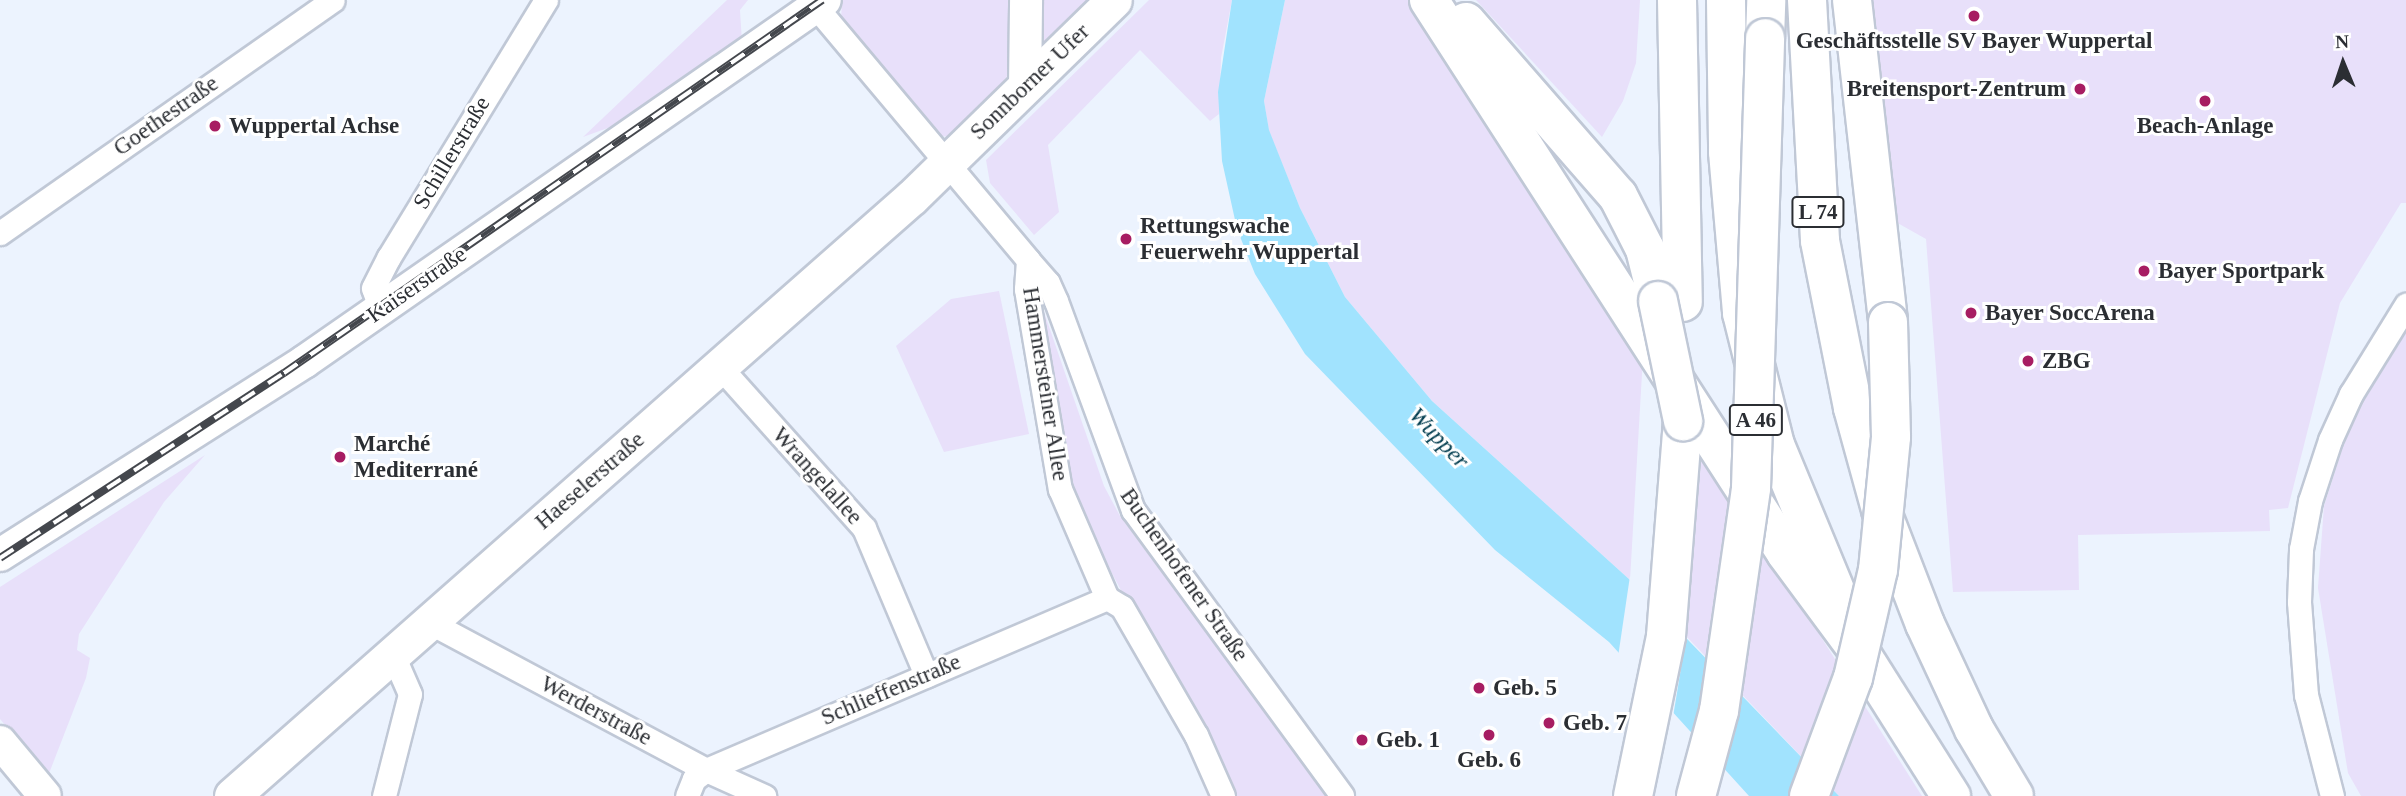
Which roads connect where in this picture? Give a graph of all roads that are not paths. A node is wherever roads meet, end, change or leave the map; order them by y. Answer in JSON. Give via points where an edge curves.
{"nodes":[{"id":1,"x":333,"y":0,"type":"edge"},
{"id":2,"x":547,"y":0,"type":"edge"},
{"id":3,"x":1026,"y":0,"type":"edge"},
{"id":4,"x":1114,"y":0,"type":"edge"},
{"id":5,"x":1429,"y":0,"type":"edge"},
{"id":6,"x":1446,"y":0,"type":"edge"},
{"id":7,"x":1677,"y":0,"type":"edge"},
{"id":8,"x":1726,"y":0,"type":"edge"},
{"id":9,"x":1766,"y":0,"type":"edge"},
{"id":10,"x":1807,"y":0,"type":"edge"},
{"id":11,"x":1852,"y":0,"type":"edge"},
{"id":12,"x":821,"y":3,"type":"edge"},
{"id":13,"x":1025,"y":88,"type":"junction"},
{"id":14,"x":947,"y":164,"type":"junction"},
{"id":15,"x":0,"y":233,"type":"edge"},
{"id":16,"x":1028,"y":260,"type":"junction"},
{"id":17,"x":1671,"y":302,"type":"junction"},
{"id":18,"x":2406,"y":305,"type":"edge"},
{"id":19,"x":381,"y":310,"type":"junction"},
{"id":20,"x":720,"y":367,"type":"junction"},
{"id":21,"x":0,"y":555,"type":"edge"},
{"id":22,"x":1107,"y":598,"type":"junction"},
{"id":23,"x":429,"y":622,"type":"junction"},
{"id":24,"x":393,"y":655,"type":"junction"},
{"id":25,"x":1863,"y":657,"type":"junction"},
{"id":26,"x":926,"y":675,"type":"junction"},
{"id":27,"x":0,"y":742,"type":"edge"},
{"id":28,"x":706,"y":770,"type":"junction"},
{"id":29,"x":45,"y":796,"type":"edge"},
{"id":30,"x":232,"y":796,"type":"edge"},
{"id":31,"x":384,"y":796,"type":"edge"},
{"id":32,"x":687,"y":796,"type":"edge"},
{"id":33,"x":764,"y":796,"type":"edge"},
{"id":34,"x":1223,"y":796,"type":"edge"},
{"id":35,"x":1342,"y":796,"type":"edge"},
{"id":36,"x":1633,"y":796,"type":"edge"},
{"id":37,"x":1696,"y":796,"type":"edge"},
{"id":38,"x":1810,"y":796,"type":"edge"},
{"id":39,"x":1951,"y":796,"type":"edge"},
{"id":40,"x":2014,"y":796,"type":"edge"},
{"id":41,"x":2332,"y":796,"type":"edge"}],
"edges":[{"from":1,"to":15,"type":"street","name":"Goethestraße"},
{"from":2,"to":19,"type":"street","name":"Schillerstraße","via":[[389,257],[373,288]]},
{"from":3,"to":13,"type":"main road"},
{"from":4,"to":13,"type":"main road","name":"Sonnborner Ufer"},
{"from":5,"to":25,"type":"highway","via":[[1786,553]]},
{"from":6,"to":17,"type":"highway","via":[[1618,196]]},
{"from":7,"to":17,"type":"highway"},
{"from":8,"to":25,"type":"highway","via":[[1728,152],[1742,313],[1776,445]]},
{"from":9,"to":37,"type":"highway","number":"A 46","bridge":true,"via":[[1751,488],[1718,711]]},
{"from":10,"to":40,"type":"highway","number":"L 74","via":[[1820,241],[1853,408],[1881,510],[1925,624],[1974,729]]},
{"from":11,"to":38,"type":"highway","bridge":true,"via":[[1888,322],[1891,437],[1878,570],[1853,678]]},
{"from":12,"to":14,"type":"street","name":"Hammersteiner Allee"},
{"from":12,"to":19,"type":"main road","name":"Kaiserstraße"},
{"from":13,"to":14,"type":"main road","name":"Sonnborner Ufer"},
{"from":14,"to":16,"type":"street","name":"Hammersteiner Allee"},
{"from":14,"to":20,"type":"main road","name":"Haeselerstraße"},
{"from":16,"to":22,"type":"street","name":"Hammersteiner Allee","via":[[1026,289],[1060,489]]},
{"from":16,"to":35,"type":"street","name":"Buchenhofener Straße","via":[[1048,283],[1056,301],[1117,478],[1133,510]]},
{"from":17,"to":36,"type":"highway","bridge":true,"via":[[1683,421],[1666,636]]},
{"from":18,"to":41,"type":"street","via":[[2351,394],[2330,440],[2310,500],[2301,548],[2299,602],[2306,695]]},
{"from":19,"to":21,"type":"main road","name":"Kaiserstraße","via":[[145,466]]},
{"from":20,"to":23,"type":"main road","name":"Haeselerstraße"},
{"from":20,"to":26,"type":"street","name":"Wrangelallee","via":[[864,528]]},
{"from":22,"to":26,"type":"street","name":"Schlieffenstraße"},
{"from":22,"to":34,"type":"street","name":"Hammersteiner Allee","via":[[1122,607],[1196,735]]},
{"from":23,"to":24,"type":"main road","name":"Haeselerstraße"},
{"from":23,"to":28,"type":"street","name":"Werderstraße"},
{"from":24,"to":30,"type":"main road","name":"Haeselerstraße"},
{"from":24,"to":31,"type":"street","via":[[410,694]]},
{"from":25,"to":39,"type":"highway"},
{"from":26,"to":28,"type":"street","name":"Schlieffenstraße"},
{"from":27,"to":29,"type":"main road"},
{"from":28,"to":32,"type":"street","via":[[694,779]]},
{"from":28,"to":33,"type":"street","name":"Werderstraße"}]}
